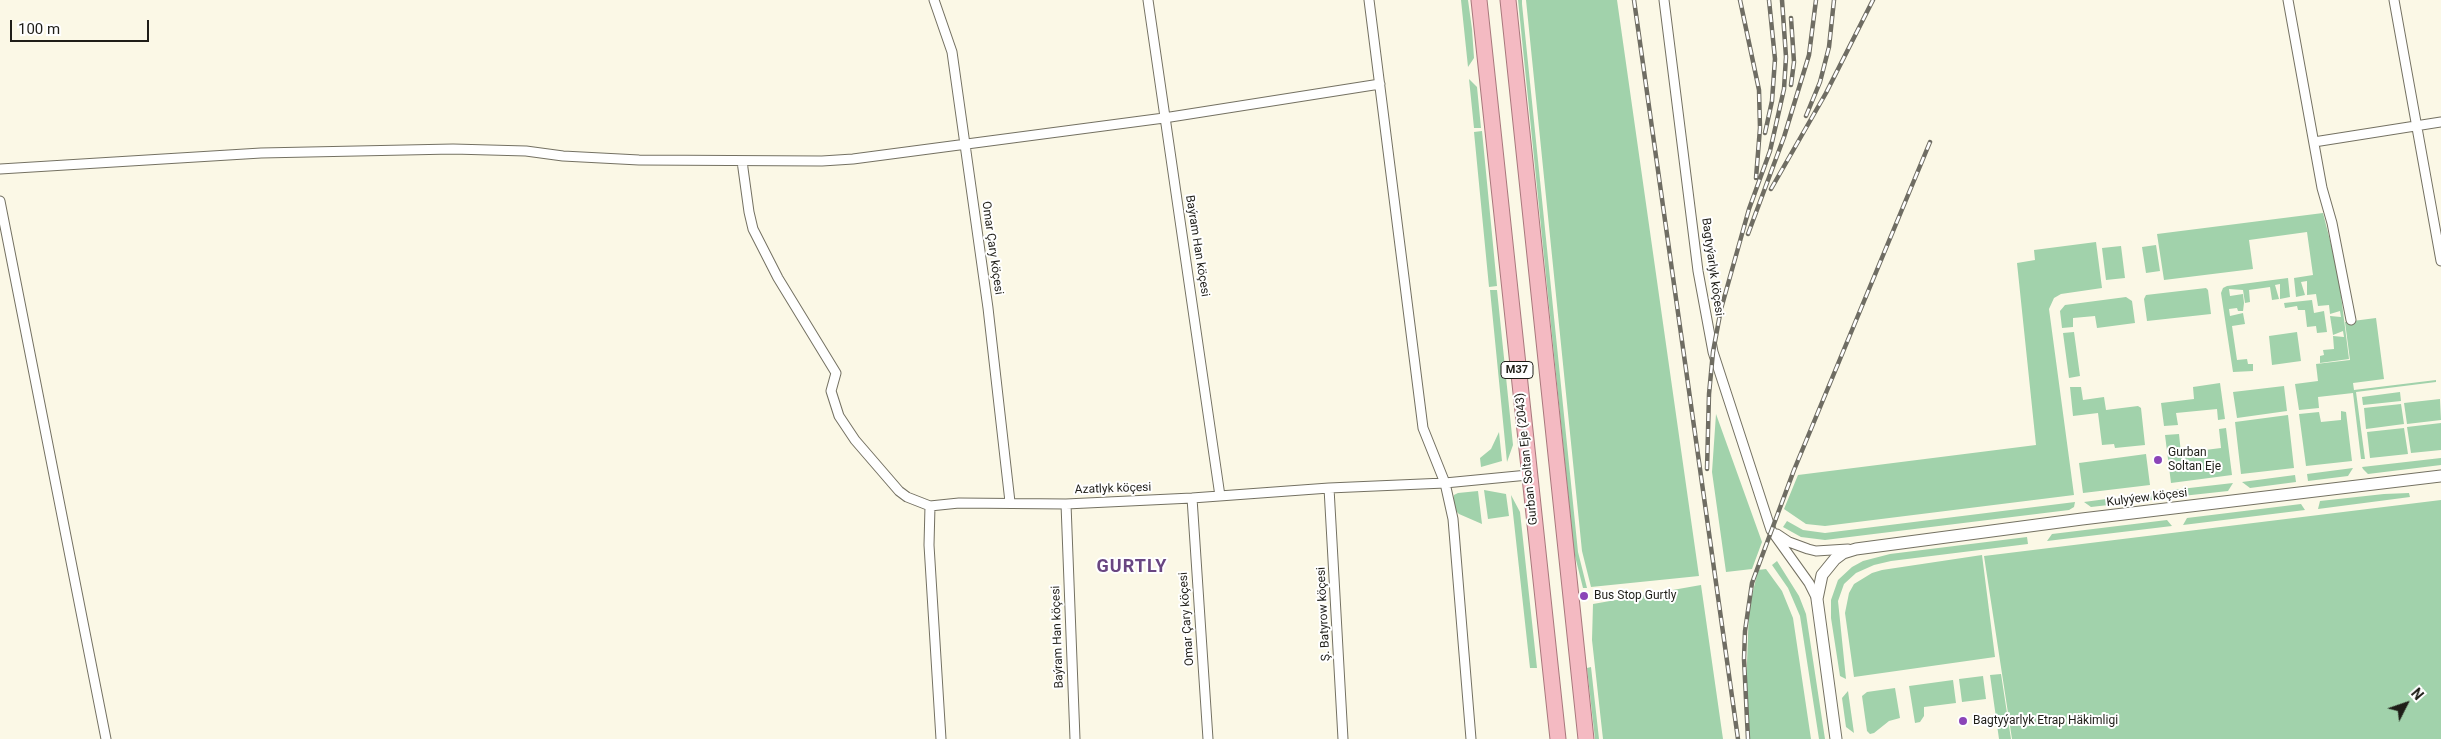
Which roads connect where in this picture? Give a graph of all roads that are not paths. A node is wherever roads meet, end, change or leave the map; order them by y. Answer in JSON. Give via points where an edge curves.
{"nodes":[{"id":1,"x":934,"y":0,"type":"edge"},
{"id":2,"x":1148,"y":0,"type":"edge"},
{"id":3,"x":1369,"y":0,"type":"edge"},
{"id":4,"x":1479,"y":0,"type":"edge"},
{"id":5,"x":1508,"y":0,"type":"edge"},
{"id":6,"x":1664,"y":0,"type":"edge"},
{"id":7,"x":2288,"y":0,"type":"edge"},
{"id":8,"x":2394,"y":0,"type":"edge"},
{"id":9,"x":1380,"y":84,"type":"junction"},
{"id":10,"x":1164,"y":118,"type":"junction"},
{"id":11,"x":2441,"y":122,"type":"edge"},
{"id":12,"x":2417,"y":126,"type":"junction"},
{"id":13,"x":2314,"y":142,"type":"junction"},
{"id":14,"x":964,"y":144,"type":"junction"},
{"id":15,"x":742,"y":160,"type":"junction"},
{"id":16,"x":0,"y":169,"type":"edge"},
{"id":17,"x":0,"y":201,"type":"edge"},
{"id":18,"x":2441,"y":261,"type":"edge"},
{"id":19,"x":2351,"y":320,"type":"dead end"},
{"id":20,"x":1528,"y":475,"type":"junction"},
{"id":21,"x":2441,"y":476,"type":"edge"},
{"id":22,"x":1444,"y":483,"type":"junction"},
{"id":23,"x":1329,"y":488,"type":"junction"},
{"id":24,"x":1220,"y":496,"type":"junction"},
{"id":25,"x":1192,"y":498,"type":"junction"},
{"id":26,"x":1010,"y":502,"type":"junction"},
{"id":27,"x":1066,"y":504,"type":"junction"},
{"id":28,"x":930,"y":506,"type":"junction"},
{"id":29,"x":1771,"y":530,"type":"junction"},
{"id":30,"x":1856,"y":549,"type":"junction"},
{"id":31,"x":1817,"y":599,"type":"junction"},
{"id":32,"x":106,"y":739,"type":"edge"},
{"id":33,"x":941,"y":739,"type":"edge"},
{"id":34,"x":1075,"y":739,"type":"edge"},
{"id":35,"x":1208,"y":739,"type":"edge"},
{"id":36,"x":1343,"y":739,"type":"edge"},
{"id":37,"x":1471,"y":739,"type":"edge"},
{"id":38,"x":1558,"y":739,"type":"edge"},
{"id":39,"x":1586,"y":739,"type":"edge"},
{"id":40,"x":1836,"y":739,"type":"edge"}],
"edges":[{"from":1,"to":14,"type":"street","name":"Omar Çary köçesi","via":[[952,52]]},
{"from":2,"to":10,"type":"street","name":"Baýram Han köçesi"},
{"from":3,"to":9,"type":"street"},
{"from":4,"to":20,"type":"highway","name":"Gurban Soltan Eje (2043)","number":"M37"},
{"from":5,"to":39,"type":"highway","number":"M37"},
{"from":6,"to":29,"type":"street","name":"Bagtyýarlyk köçesi","via":[[1698,271],[1713,352]]},
{"from":7,"to":13,"type":"street"},
{"from":8,"to":12,"type":"street"},
{"from":9,"to":10,"type":"street"},
{"from":9,"to":22,"type":"street","via":[[1423,428]]},
{"from":10,"to":14,"type":"street"},
{"from":10,"to":24,"type":"street","name":"Baýram Han köçesi"},
{"from":11,"to":12,"type":"street"},
{"from":12,"to":13,"type":"street"},
{"from":12,"to":18,"type":"street"},
{"from":13,"to":19,"type":"street"},
{"from":14,"to":15,"type":"street","via":[[853,159]]},
{"from":14,"to":26,"type":"street","name":"Omar Çary köçesi","via":[[988,308]]},
{"from":15,"to":16,"type":"street","via":[[639,160],[453,149],[261,153]]},
{"from":15,"to":28,"type":"street","via":[[753,229],[778,278],[836,373],[831,391],[839,416],[860,447],[899,491]]},
{"from":17,"to":32,"type":"street"},
{"from":20,"to":22,"type":"street","name":"Azatlyk köçesi"},
{"from":20,"to":38,"type":"highway","name":"Gurban Soltan Eje (2043)","number":"M37"},
{"from":21,"to":30,"type":"street","name":"Kulyýew köçesi"},
{"from":22,"to":23,"type":"street","name":"Azatlyk köçesi"},
{"from":22,"to":37,"type":"street","via":[[1453,519]]},
{"from":23,"to":24,"type":"street","name":"Azatlyk köçesi"},
{"from":23,"to":36,"type":"street","name":"Ş. Batyrow köçesi"},
{"from":24,"to":25,"type":"street","name":"Azatlyk köçesi"},
{"from":25,"to":27,"type":"street","name":"Azatlyk köçesi"},
{"from":25,"to":35,"type":"street","name":"Omar Çary köçesi"},
{"from":26,"to":27,"type":"street","name":"Azatlyk köçesi"},
{"from":26,"to":28,"type":"street","name":"Azatlyk köçesi"},
{"from":27,"to":34,"type":"street","name":"Baýram Han köçesi"},
{"from":28,"to":33,"type":"street","via":[[929,553]]},
{"from":29,"to":30,"type":"street","via":[[1789,542],[1816,551]]},
{"from":29,"to":31,"type":"street","name":"Bagtyýarlyk köçesi"},
{"from":30,"to":31,"type":"street","via":[[1843,553],[1828,566],[1818,586]]},
{"from":31,"to":40,"type":"street"}]}
